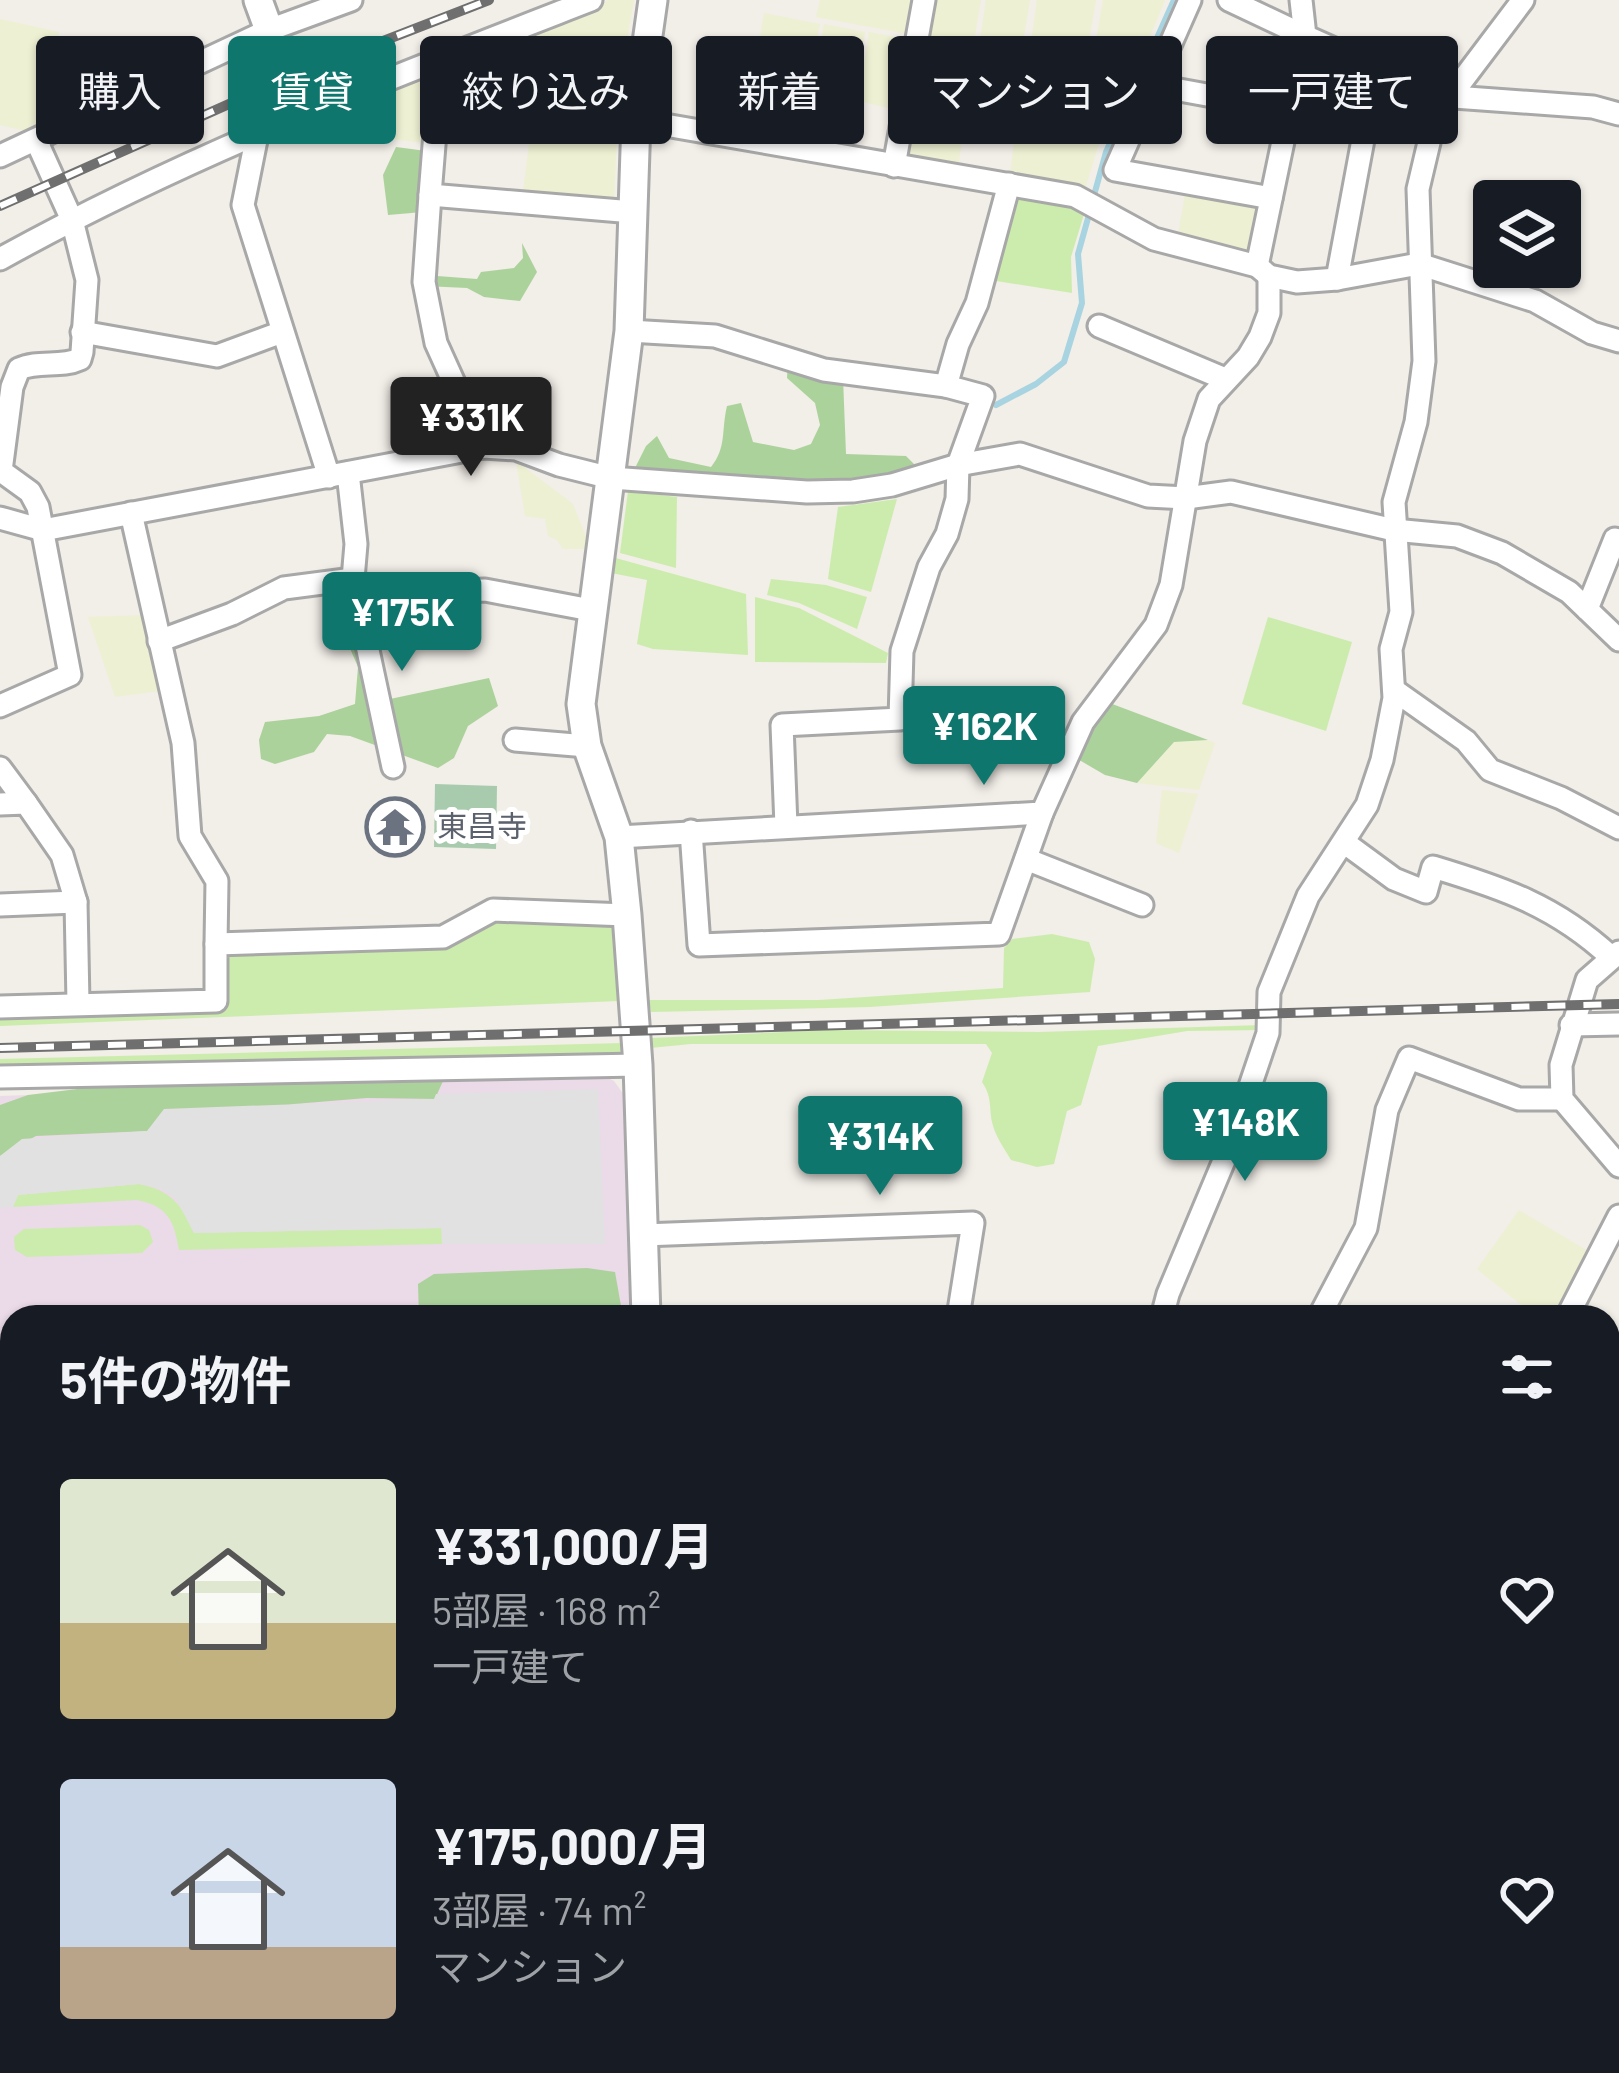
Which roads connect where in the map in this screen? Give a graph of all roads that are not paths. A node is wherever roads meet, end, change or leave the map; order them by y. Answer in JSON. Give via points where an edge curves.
{"nodes":[{"id":1,"x":258,"y":0,"type":"edge"},
{"id":2,"x":351,"y":0,"type":"edge"},
{"id":3,"x":591,"y":0,"type":"edge"},
{"id":4,"x":653,"y":0,"type":"edge"},
{"id":5,"x":924,"y":0,"type":"edge"},
{"id":6,"x":1190,"y":0,"type":"edge"},
{"id":7,"x":1229,"y":0,"type":"edge"},
{"id":8,"x":1301,"y":0,"type":"edge"},
{"id":9,"x":1523,"y":0,"type":"edge"},
{"id":10,"x":268,"y":31,"type":"junction"},
{"id":11,"x":267,"y":36,"type":"edge"},
{"id":12,"x":498,"y":36,"type":"edge"},
{"id":13,"x":648,"y":36,"type":"edge"},
{"id":14,"x":1174,"y":36,"type":"edge"},
{"id":15,"x":1304,"y":36,"type":"joint"},
{"id":16,"x":204,"y":61,"type":"edge"},
{"id":17,"x":1458,"y":81,"type":"edge"},
{"id":18,"x":1458,"y":98,"type":"edge"},
{"id":19,"x":1619,"y":113,"type":"edge"},
{"id":20,"x":672,"y":126,"type":"edge"},
{"id":21,"x":36,"y":140,"type":"edge"},
{"id":22,"x":38,"y":144,"type":"edge"},
{"id":23,"x":229,"y":144,"type":"edge"},
{"id":24,"x":255,"y":144,"type":"edge"},
{"id":25,"x":434,"y":144,"type":"edge"},
{"id":26,"x":635,"y":144,"type":"edge"},
{"id":27,"x":1126,"y":144,"type":"edge"},
{"id":28,"x":1282,"y":144,"type":"edge"},
{"id":29,"x":1362,"y":144,"type":"edge"},
{"id":30,"x":1431,"y":144,"type":"edge"},
{"id":31,"x":0,"y":156,"type":"edge"},
{"id":32,"x":894,"y":166,"type":"junction"},
{"id":33,"x":1009,"y":184,"type":"junction"},
{"id":34,"x":430,"y":195,"type":"junction"},
{"id":35,"x":1271,"y":199,"type":"junction"},
{"id":36,"x":633,"y":212,"type":"junction"},
{"id":37,"x":72,"y":220,"type":"junction"},
{"id":38,"x":0,"y":260,"type":"edge"},
{"id":39,"x":1419,"y":264,"type":"junction"},
{"id":40,"x":1263,"y":271,"type":"junction"},
{"id":41,"x":1337,"y":279,"type":"junction"},
{"id":42,"x":1099,"y":326,"type":"dead end"},
{"id":43,"x":629,"y":331,"type":"junction"},
{"id":44,"x":82,"y":332,"type":"junction"},
{"id":45,"x":283,"y":332,"type":"junction"},
{"id":46,"x":1619,"y":341,"type":"edge"},
{"id":47,"x":1225,"y":379,"type":"junction"},
{"id":48,"x":946,"y":386,"type":"junction"},
{"id":49,"x":483,"y":447,"type":"junction"},
{"id":50,"x":958,"y":465,"type":"junction"},
{"id":51,"x":339,"y":475,"type":"junction"},
{"id":52,"x":610,"y":478,"type":"junction"},
{"id":53,"x":1186,"y":498,"type":"junction"},
{"id":54,"x":131,"y":512,"type":"junction"},
{"id":55,"x":0,"y":518,"type":"edge"},
{"id":56,"x":43,"y":530,"type":"junction"},
{"id":57,"x":1394,"y":530,"type":"junction"},
{"id":58,"x":1615,"y":539,"type":"dead end"},
{"id":59,"x":354,"y":586,"type":"junction"},
{"id":60,"x":1587,"y":609,"type":"junction"},
{"id":61,"x":591,"y":610,"type":"junction"},
{"id":62,"x":1619,"y":640,"type":"edge"},
{"id":63,"x":159,"y":641,"type":"junction"},
{"id":64,"x":1394,"y":690,"type":"junction"},
{"id":65,"x":0,"y":706,"type":"edge"},
{"id":66,"x":515,"y":740,"type":"dead end"},
{"id":67,"x":587,"y":746,"type":"junction"},
{"id":68,"x":393,"y":767,"type":"dead end"},
{"id":69,"x":0,"y":768,"type":"edge"},
{"id":70,"x":26,"y":803,"type":"junction"},
{"id":71,"x":0,"y":804,"type":"edge"},
{"id":72,"x":1042,"y":813,"type":"junction"},
{"id":73,"x":786,"y":826,"type":"junction"},
{"id":74,"x":1619,"y":828,"type":"edge"},
{"id":75,"x":692,"y":831,"type":"junction"},
{"id":76,"x":619,"y":837,"type":"junction"},
{"id":77,"x":1345,"y":843,"type":"junction"},
{"id":78,"x":1026,"y":859,"type":"junction"},
{"id":79,"x":76,"y":902,"type":"junction"},
{"id":80,"x":0,"y":905,"type":"edge"},
{"id":81,"x":1142,"y":905,"type":"dead end"},
{"id":82,"x":627,"y":915,"type":"junction"},
{"id":83,"x":216,"y":944,"type":"junction"},
{"id":84,"x":1615,"y":955,"type":"edge"},
{"id":85,"x":78,"y":1003,"type":"junction"},
{"id":86,"x":0,"y":1006,"type":"edge"},
{"id":87,"x":1619,"y":1024,"type":"edge"},
{"id":88,"x":1571,"y":1025,"type":"junction"},
{"id":89,"x":638,"y":1065,"type":"junction"},
{"id":90,"x":0,"y":1077,"type":"edge"},
{"id":91,"x":1562,"y":1099,"type":"junction"},
{"id":92,"x":1619,"y":1166,"type":"edge"},
{"id":93,"x":1619,"y":1216,"type":"edge"},
{"id":94,"x":644,"y":1235,"type":"junction"},
{"id":95,"x":646,"y":1305,"type":"edge"},
{"id":96,"x":960,"y":1305,"type":"edge"},
{"id":97,"x":1165,"y":1305,"type":"edge"},
{"id":98,"x":1325,"y":1305,"type":"edge"},
{"id":99,"x":1574,"y":1305,"type":"edge"}],
"edges":[{"from":1,"to":10,"type":"street"},
{"from":2,"to":10,"type":"street"},
{"from":3,"to":12,"type":"street"},
{"from":4,"to":13,"type":"street"},
{"from":5,"to":32,"type":"street"},
{"from":6,"to":14,"type":"street"},
{"from":7,"to":15,"type":"street"},
{"from":8,"to":15,"type":"street"},
{"from":9,"to":17,"type":"street"},
{"from":10,"to":11,"type":"street"},
{"from":10,"to":16,"type":"street"},
{"from":18,"to":19,"type":"street"},
{"from":20,"to":32,"type":"street"},
{"from":21,"to":31,"type":"street"},
{"from":22,"to":37,"type":"street"},
{"from":23,"to":37,"type":"street"},
{"from":24,"to":45,"type":"street","via":[[243,206]]},
{"from":25,"to":34,"type":"street"},
{"from":26,"to":36,"type":"street"},
{"from":27,"to":35,"type":"street","via":[[1114,170]]},
{"from":28,"to":35,"type":"street"},
{"from":29,"to":41,"type":"street"},
{"from":30,"to":39,"type":"street","via":[[1418,189]]},
{"from":32,"to":33,"type":"street"},
{"from":33,"to":40,"type":"street","via":[[1075,196],[1154,239]]},
{"from":33,"to":48,"type":"street"},
{"from":34,"to":36,"type":"street"},
{"from":34,"to":49,"type":"street","via":[[424,282],[436,343]]},
{"from":35,"to":40,"type":"street"},
{"from":36,"to":43,"type":"street"},
{"from":37,"to":38,"type":"street"},
{"from":37,"to":44,"type":"street","via":[[87,280]]},
{"from":39,"to":41,"type":"street"},
{"from":39,"to":46,"type":"street","via":[[1534,301]]},
{"from":39,"to":57,"type":"street","via":[[1424,361]]},
{"from":40,"to":41,"type":"street","via":[[1297,282]]},
{"from":40,"to":47,"type":"street","via":[[1269,313],[1248,357]]},
{"from":42,"to":47,"type":"street"},
{"from":43,"to":48,"type":"street","via":[[716,336],[824,370]]},
{"from":43,"to":52,"type":"street"},
{"from":44,"to":45,"type":"street","via":[[218,356]]},
{"from":44,"to":56,"type":"street","via":[[80,359],[28,364],[12,387],[1,471],[30,492]]},
{"from":45,"to":51,"type":"street"},
{"from":47,"to":53,"type":"street","via":[[1195,441]]},
{"from":48,"to":50,"type":"street","via":[[982,396]]},
{"from":49,"to":51,"type":"street"},
{"from":49,"to":52,"type":"street"},
{"from":50,"to":52,"type":"street","via":[[854,491]]},
{"from":50,"to":53,"type":"street","via":[[1020,454],[1148,496]]},
{"from":50,"to":73,"type":"street","via":[[947,534],[902,651],[901,719],[782,725]]},
{"from":51,"to":54,"type":"street"},
{"from":51,"to":59,"type":"street","via":[[356,544]]},
{"from":52,"to":61,"type":"street"},
{"from":53,"to":57,"type":"street","via":[[1231,492]]},
{"from":53,"to":72,"type":"street","via":[[1156,625],[1083,722]]},
{"from":54,"to":56,"type":"street"},
{"from":54,"to":63,"type":"street"},
{"from":55,"to":56,"type":"street"},
{"from":56,"to":65,"type":"street","via":[[70,675]]},
{"from":57,"to":60,"type":"street","via":[[1456,536],[1502,553]]},
{"from":57,"to":64,"type":"street","via":[[1401,612],[1391,650]]},
{"from":58,"to":60,"type":"street"},
{"from":59,"to":61,"type":"street","via":[[485,590]]},
{"from":59,"to":63,"type":"street","via":[[284,588]]},
{"from":59,"to":68,"type":"street"},
{"from":60,"to":62,"type":"street"},
{"from":61,"to":67,"type":"street","via":[[580,704]]},
{"from":63,"to":83,"type":"street","via":[[183,743],[190,836],[217,881]]},
{"from":64,"to":74,"type":"street","via":[[1466,741],[1490,770]]},
{"from":64,"to":77,"type":"street","via":[[1382,760]]},
{"from":66,"to":67,"type":"street"},
{"from":67,"to":76,"type":"street"},
{"from":69,"to":70,"type":"street"},
{"from":70,"to":71,"type":"street"},
{"from":70,"to":79,"type":"street","via":[[62,855]]},
{"from":72,"to":73,"type":"street"},
{"from":72,"to":78,"type":"street"},
{"from":73,"to":75,"type":"street"},
{"from":75,"to":76,"type":"street"},
{"from":75,"to":78,"type":"street","via":[[699,945],[999,934]]},
{"from":76,"to":82,"type":"street"},
{"from":77,"to":84,"type":"street","via":[[1426,892],[1432,866],[1498,886]]},
{"from":77,"to":97,"type":"street","via":[[1308,896],[1269,992],[1268,1033]]},
{"from":78,"to":81,"type":"street"},
{"from":79,"to":80,"type":"street"},
{"from":79,"to":85,"type":"street"},
{"from":82,"to":83,"type":"street","via":[[493,910],[442,937]]},
{"from":82,"to":89,"type":"street"},
{"from":83,"to":85,"type":"street","via":[[216,1001]]},
{"from":84,"to":88,"type":"street","via":[[1587,980]]},
{"from":85,"to":86,"type":"street"},
{"from":87,"to":88,"type":"street"},
{"from":88,"to":91,"type":"street"},
{"from":89,"to":90,"type":"street"},
{"from":89,"to":94,"type":"street"},
{"from":91,"to":92,"type":"street"},
{"from":91,"to":98,"type":"street","via":[[1519,1099],[1409,1058],[1388,1110],[1366,1228]]},
{"from":93,"to":99,"type":"street"},
{"from":94,"to":95,"type":"street"},
{"from":94,"to":96,"type":"street","via":[[973,1223]]}]}
